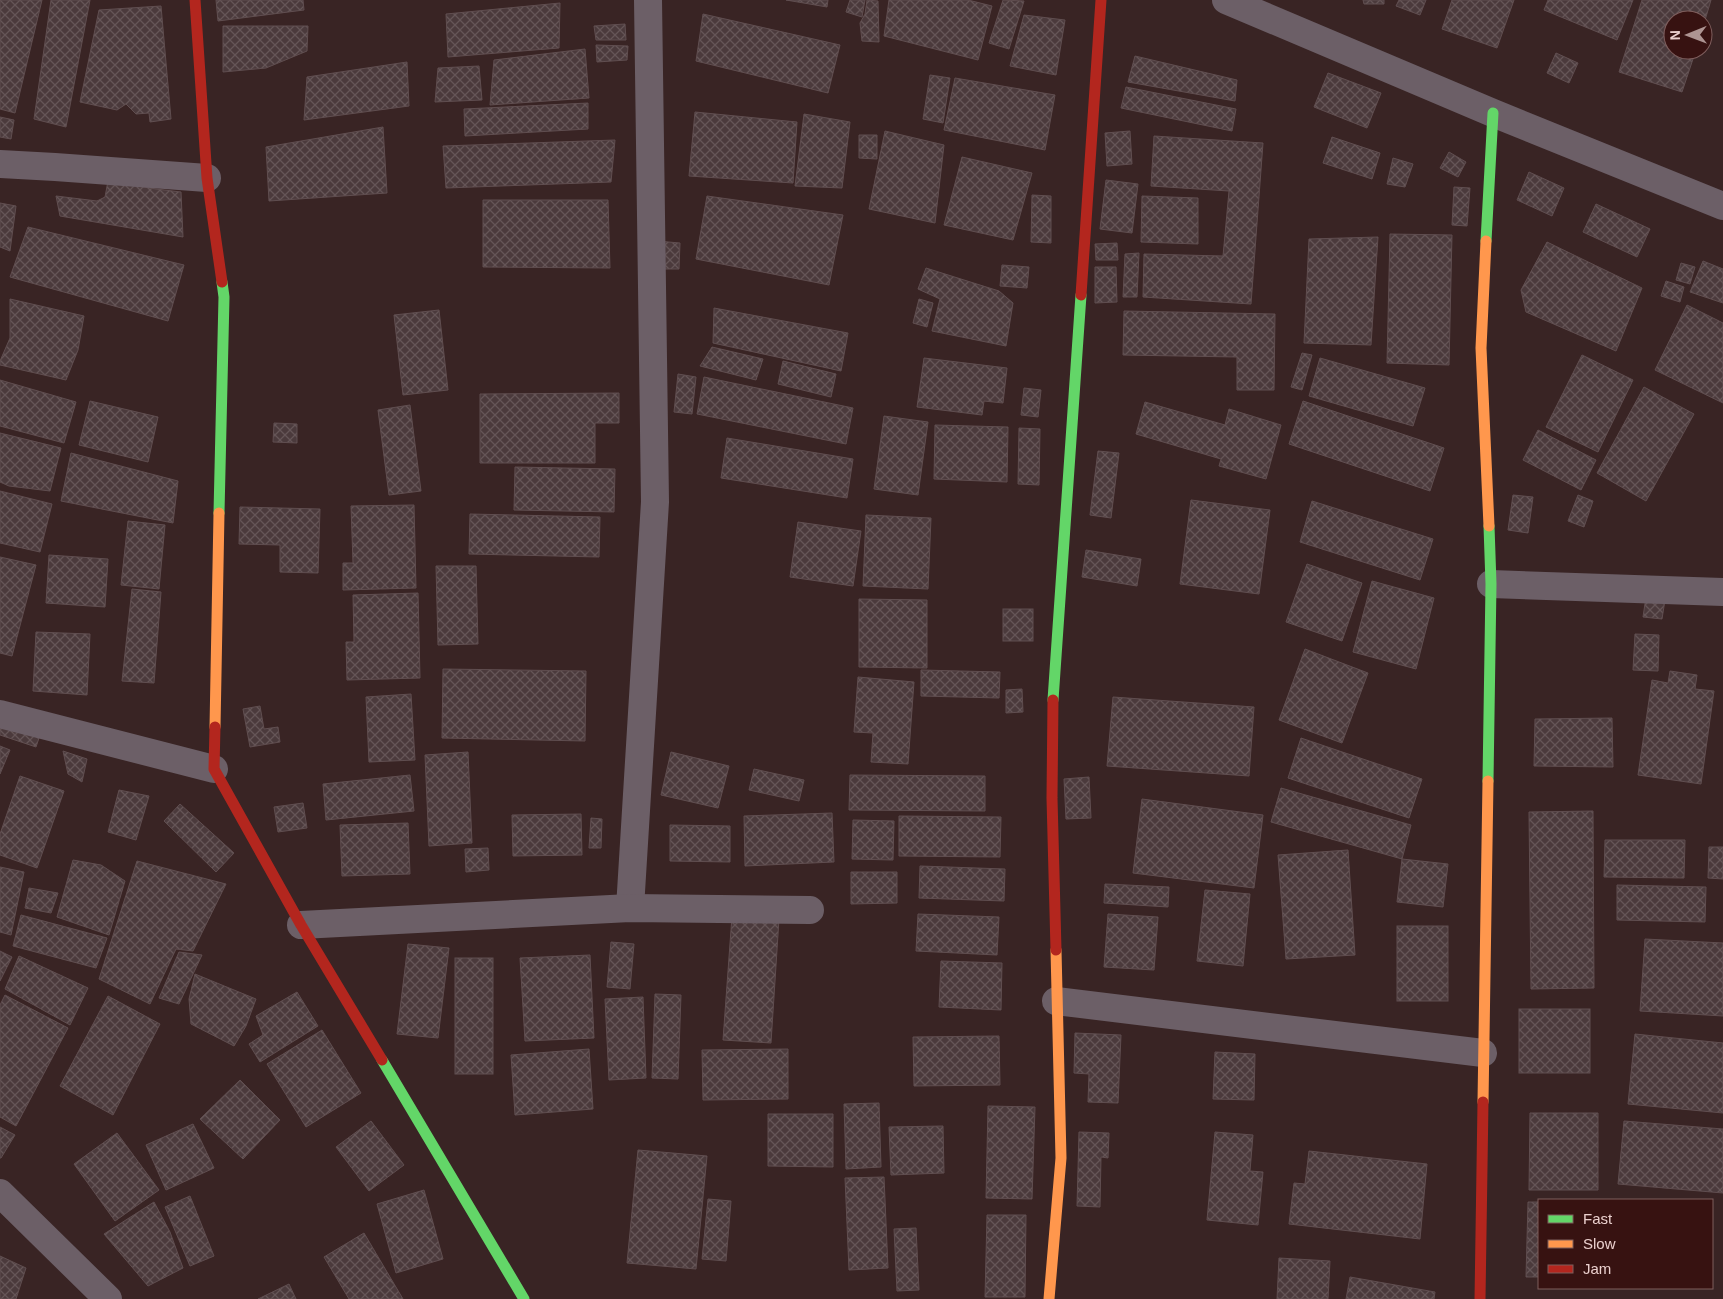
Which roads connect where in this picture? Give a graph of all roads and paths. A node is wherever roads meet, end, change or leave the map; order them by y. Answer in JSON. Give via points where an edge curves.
{"nodes":[{"id":1,"x":195,"y":0,"type":"edge"},
{"id":2,"x":648,"y":0,"type":"edge"},
{"id":3,"x":1101,"y":0,"type":"edge"},
{"id":4,"x":1226,"y":0,"type":"edge"},
{"id":5,"x":1493,"y":113,"type":"junction"},
{"id":6,"x":0,"y":164,"type":"edge"},
{"id":7,"x":206,"y":178,"type":"junction"},
{"id":8,"x":1723,"y":206,"type":"edge"},
{"id":9,"x":1491,"y":584,"type":"junction"},
{"id":10,"x":1723,"y":592,"type":"edge"},
{"id":11,"x":0,"y":714,"type":"edge"},
{"id":12,"x":214,"y":769,"type":"junction"},
{"id":13,"x":630,"y":908,"type":"junction"},
{"id":14,"x":810,"y":910,"type":"dead end"},
{"id":15,"x":301,"y":926,"type":"junction"},
{"id":16,"x":1056,"y":1001,"type":"junction"},
{"id":17,"x":1483,"y":1053,"type":"junction"},
{"id":18,"x":0,"y":1193,"type":"edge"},
{"id":19,"x":108,"y":1299,"type":"edge"},
{"id":20,"x":524,"y":1299,"type":"edge"},
{"id":21,"x":1049,"y":1299,"type":"edge"},
{"id":22,"x":1480,"y":1299,"type":"edge"}],
"edges":[{"from":1,"to":7,"type":"street"},
{"from":2,"to":13,"type":"street","via":[[655,502]]},
{"from":3,"to":16,"type":"street","via":[[1052,721]]},
{"from":4,"to":5,"type":"street"},
{"from":5,"to":8,"type":"street"},
{"from":5,"to":9,"type":"street","via":[[1480,348]]},
{"from":6,"to":7,"type":"street"},
{"from":7,"to":12,"type":"street","via":[[224,297]]},
{"from":9,"to":10,"type":"street"},
{"from":9,"to":17,"type":"street"},
{"from":11,"to":12,"type":"street"},
{"from":12,"to":15,"type":"street"},
{"from":13,"to":14,"type":"street"},
{"from":13,"to":15,"type":"street"},
{"from":15,"to":20,"type":"street"},
{"from":16,"to":17,"type":"street"},
{"from":16,"to":21,"type":"street","via":[[1061,1158]]},
{"from":17,"to":22,"type":"street"},
{"from":18,"to":19,"type":"street"}]}
